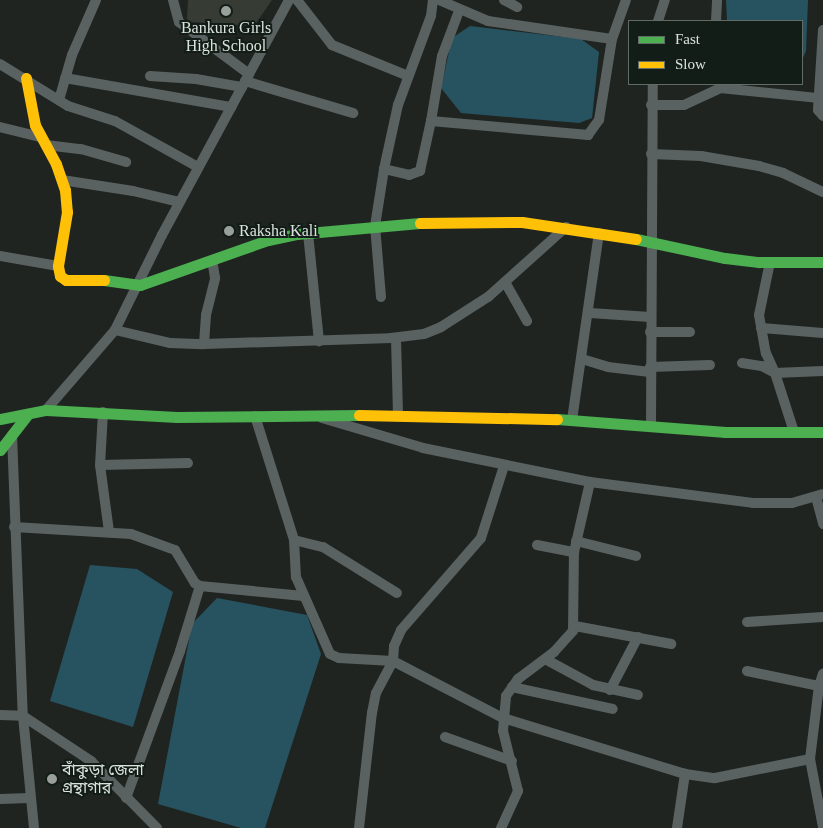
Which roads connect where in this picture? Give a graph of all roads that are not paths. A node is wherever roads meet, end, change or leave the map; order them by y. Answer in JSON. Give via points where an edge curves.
{"nodes":[{"id":1,"x":96,"y":0,"type":"edge"},
{"id":2,"x":173,"y":0,"type":"edge"},
{"id":3,"x":289,"y":0,"type":"edge"},
{"id":4,"x":297,"y":0,"type":"edge"},
{"id":5,"x":433,"y":0,"type":"edge"},
{"id":6,"x":439,"y":0,"type":"edge"},
{"id":7,"x":504,"y":0,"type":"edge"},
{"id":8,"x":626,"y":0,"type":"edge"},
{"id":9,"x":663,"y":0,"type":"edge"},
{"id":10,"x":717,"y":0,"type":"edge"},
{"id":11,"x":517,"y":7,"type":"dead end"},
{"id":12,"x":459,"y":11,"type":"junction"},
{"id":13,"x":658,"y":20,"type":"edge"},
{"id":14,"x":716,"y":20,"type":"edge"},
{"id":15,"x":823,"y":30,"type":"edge"},
{"id":16,"x":612,"y":39,"type":"junction"},
{"id":17,"x":0,"y":64,"type":"edge"},
{"id":18,"x":822,"y":68,"type":"edge"},
{"id":19,"x":150,"y":76,"type":"dead end"},
{"id":20,"x":408,"y":76,"type":"junction"},
{"id":21,"x":26,"y":78,"type":"junction"},
{"id":22,"x":65,"y":78,"type":"junction"},
{"id":23,"x":245,"y":81,"type":"junction"},
{"id":24,"x":653,"y":85,"type":"edge"},
{"id":25,"x":712,"y":87,"type":"edge"},
{"id":26,"x":819,"y":98,"type":"junction"},
{"id":27,"x":59,"y":100,"type":"junction"},
{"id":28,"x":652,"y":105,"type":"junction"},
{"id":29,"x":231,"y":107,"type":"junction"},
{"id":30,"x":353,"y":113,"type":"dead end"},
{"id":31,"x":823,"y":116,"type":"edge"},
{"id":32,"x":431,"y":122,"type":"junction"},
{"id":33,"x":2,"y":131,"type":"edge"},
{"id":34,"x":43,"y":141,"type":"junction"},
{"id":35,"x":651,"y":154,"type":"junction"},
{"id":36,"x":126,"y":162,"type":"dead end"},
{"id":37,"x":198,"y":166,"type":"junction"},
{"id":38,"x":384,"y":169,"type":"junction"},
{"id":39,"x":62,"y":180,"type":"junction"},
{"id":40,"x":823,"y":192,"type":"edge"},
{"id":41,"x":179,"y":202,"type":"junction"},
{"id":42,"x":375,"y":226,"type":"junction"},
{"id":43,"x":566,"y":227,"type":"junction"},
{"id":44,"x":308,"y":232,"type":"junction"},
{"id":45,"x":599,"y":233,"type":"junction"},
{"id":46,"x":650,"y":241,"type":"junction"},
{"id":47,"x":0,"y":256,"type":"edge"},
{"id":48,"x":212,"y":260,"type":"junction"},
{"id":49,"x":770,"y":262,"type":"junction"},
{"id":50,"x":823,"y":262,"type":"edge"},
{"id":51,"x":58,"y":266,"type":"junction"},
{"id":52,"x":505,"y":282,"type":"junction"},
{"id":53,"x":140,"y":285,"type":"junction"},
{"id":54,"x":381,"y":297,"type":"dead end"},
{"id":55,"x":590,"y":313,"type":"junction"},
{"id":56,"x":650,"y":317,"type":"junction"},
{"id":57,"x":527,"y":321,"type":"dead end"},
{"id":58,"x":761,"y":328,"type":"junction"},
{"id":59,"x":115,"y":330,"type":"junction"},
{"id":60,"x":650,"y":332,"type":"junction"},
{"id":61,"x":690,"y":332,"type":"dead end"},
{"id":62,"x":823,"y":333,"type":"edge"},
{"id":63,"x":396,"y":338,"type":"junction"},
{"id":64,"x":319,"y":341,"type":"junction"},
{"id":65,"x":204,"y":344,"type":"junction"},
{"id":66,"x":582,"y":359,"type":"junction"},
{"id":67,"x":742,"y":363,"type":"dead end"},
{"id":68,"x":710,"y":365,"type":"dead end"},
{"id":69,"x":650,"y":369,"type":"junction"},
{"id":70,"x":823,"y":371,"type":"edge"},
{"id":71,"x":775,"y":373,"type":"junction"},
{"id":72,"x":46,"y":410,"type":"junction"},
{"id":73,"x":103,"y":412,"type":"junction"},
{"id":74,"x":28,"y":414,"type":"junction"},
{"id":75,"x":398,"y":414,"type":"junction"},
{"id":76,"x":312,"y":415,"type":"junction"},
{"id":77,"x":255,"y":416,"type":"junction"},
{"id":78,"x":0,"y":419,"type":"edge"},
{"id":79,"x":572,"y":420,"type":"junction"},
{"id":80,"x":651,"y":425,"type":"junction"},
{"id":81,"x":794,"y":432,"type":"junction"},
{"id":82,"x":823,"y":432,"type":"edge"},
{"id":83,"x":12,"y":435,"type":"junction"},
{"id":84,"x":0,"y":450,"type":"edge"},
{"id":85,"x":188,"y":462,"type":"dead end"},
{"id":86,"x":100,"y":465,"type":"junction"},
{"id":87,"x":504,"y":466,"type":"junction"},
{"id":88,"x":590,"y":482,"type":"junction"},
{"id":89,"x":821,"y":495,"type":"edge"},
{"id":90,"x":823,"y":524,"type":"edge"},
{"id":91,"x":14,"y":527,"type":"junction"},
{"id":92,"x":109,"y":532,"type":"junction"},
{"id":93,"x":294,"y":540,"type":"junction"},
{"id":94,"x":576,"y":540,"type":"junction"},
{"id":95,"x":537,"y":545,"type":"dead end"},
{"id":96,"x":574,"y":552,"type":"junction"},
{"id":97,"x":636,"y":556,"type":"dead end"},
{"id":98,"x":200,"y":586,"type":"junction"},
{"id":99,"x":398,"y":593,"type":"dead end"},
{"id":100,"x":304,"y":596,"type":"junction"},
{"id":101,"x":823,"y":617,"type":"edge"},
{"id":102,"x":747,"y":622,"type":"dead end"},
{"id":103,"x":575,"y":626,"type":"junction"},
{"id":104,"x":638,"y":637,"type":"junction"},
{"id":105,"x":671,"y":644,"type":"dead end"},
{"id":106,"x":545,"y":659,"type":"junction"},
{"id":107,"x":393,"y":661,"type":"junction"},
{"id":108,"x":747,"y":671,"type":"dead end"},
{"id":109,"x":823,"y":674,"type":"edge"},
{"id":110,"x":818,"y":686,"type":"junction"},
{"id":111,"x":512,"y":687,"type":"junction"},
{"id":112,"x":610,"y":690,"type":"junction"},
{"id":113,"x":638,"y":695,"type":"dead end"},
{"id":114,"x":613,"y":708,"type":"dead end"},
{"id":115,"x":0,"y":715,"type":"edge"},
{"id":116,"x":22,"y":716,"type":"junction"},
{"id":117,"x":503,"y":718,"type":"junction"},
{"id":118,"x":445,"y":738,"type":"dead end"},
{"id":119,"x":810,"y":759,"type":"junction"},
{"id":120,"x":512,"y":761,"type":"junction"},
{"id":121,"x":685,"y":774,"type":"junction"},
{"id":122,"x":30,"y":798,"type":"junction"},
{"id":123,"x":126,"y":798,"type":"junction"},
{"id":124,"x":0,"y":799,"type":"edge"},
{"id":125,"x":823,"y":827,"type":"edge"},
{"id":126,"x":34,"y":828,"type":"edge"},
{"id":127,"x":158,"y":828,"type":"edge"},
{"id":128,"x":359,"y":828,"type":"edge"},
{"id":129,"x":501,"y":828,"type":"edge"},
{"id":130,"x":677,"y":828,"type":"edge"}],
"edges":[{"from":1,"to":22,"type":"street"},
{"from":2,"to":23,"type":"street","via":[[178,22]]},
{"from":3,"to":23,"type":"street"},
{"from":4,"to":20,"type":"street","via":[[321,33],[339,50]]},
{"from":5,"to":20,"type":"street","via":[[431,16]]},
{"from":6,"to":12,"type":"street"},
{"from":7,"to":11,"type":"street"},
{"from":8,"to":16,"type":"street"},
{"from":9,"to":13,"type":"street"},
{"from":10,"to":14,"type":"street"},
{"from":12,"to":16,"type":"street","via":[[503,24],[560,29]]},
{"from":12,"to":32,"type":"street","via":[[444,50]]},
{"from":15,"to":18,"type":"street"},
{"from":16,"to":32,"type":"street","via":[[599,120],[588,135]]},
{"from":17,"to":21,"type":"street"},
{"from":18,"to":26,"type":"street"},
{"from":19,"to":23,"type":"street"},
{"from":20,"to":38,"type":"street"},
{"from":21,"to":27,"type":"street"},
{"from":21,"to":34,"type":"street"},
{"from":22,"to":27,"type":"street"},
{"from":22,"to":29,"type":"street"},
{"from":23,"to":29,"type":"street"},
{"from":23,"to":30,"type":"street"},
{"from":24,"to":28,"type":"street"},
{"from":25,"to":26,"type":"street"},
{"from":25,"to":28,"type":"street","via":[[684,105]]},
{"from":26,"to":31,"type":"street","via":[[818,110]]},
{"from":27,"to":37,"type":"street","via":[[115,121]]},
{"from":28,"to":35,"type":"street"},
{"from":29,"to":37,"type":"street"},
{"from":32,"to":38,"type":"street","via":[[420,171],[409,175]]},
{"from":33,"to":34,"type":"street"},
{"from":34,"to":36,"type":"street"},
{"from":34,"to":39,"type":"street"},
{"from":35,"to":40,"type":"street","via":[[701,156],[753,164],[783,173]]},
{"from":35,"to":46,"type":"street"},
{"from":37,"to":41,"type":"street"},
{"from":38,"to":42,"type":"street"},
{"from":39,"to":41,"type":"street"},
{"from":39,"to":51,"type":"street","via":[[67,212]]},
{"from":41,"to":53,"type":"street"},
{"from":42,"to":43,"type":"street","via":[[437,221],[522,222]]},
{"from":42,"to":44,"type":"street"},
{"from":42,"to":54,"type":"street"},
{"from":43,"to":45,"type":"street"},
{"from":43,"to":52,"type":"street"},
{"from":44,"to":48,"type":"street","via":[[268,240]]},
{"from":44,"to":64,"type":"street"},
{"from":45,"to":46,"type":"street"},
{"from":45,"to":55,"type":"street"},
{"from":46,"to":49,"type":"street","via":[[725,258]]},
{"from":46,"to":56,"type":"street"},
{"from":47,"to":51,"type":"street"},
{"from":48,"to":53,"type":"street"},
{"from":48,"to":65,"type":"street","via":[[216,272],[206,314]]},
{"from":49,"to":50,"type":"street"},
{"from":49,"to":58,"type":"street","via":[[759,315]]},
{"from":51,"to":53,"type":"street","via":[[60,276],[66,280],[99,279]]},
{"from":52,"to":57,"type":"street"},
{"from":52,"to":63,"type":"street","via":[[441,327],[424,334]]},
{"from":53,"to":59,"type":"street"},
{"from":55,"to":56,"type":"street"},
{"from":55,"to":66,"type":"street"},
{"from":56,"to":60,"type":"street"},
{"from":58,"to":62,"type":"street"},
{"from":58,"to":71,"type":"street"},
{"from":59,"to":65,"type":"street","via":[[170,343]]},
{"from":59,"to":72,"type":"street"},
{"from":60,"to":61,"type":"street"},
{"from":60,"to":69,"type":"street"},
{"from":63,"to":64,"type":"street"},
{"from":63,"to":75,"type":"street"},
{"from":64,"to":65,"type":"street"},
{"from":66,"to":69,"type":"street","via":[[608,367]]},
{"from":66,"to":79,"type":"street"},
{"from":67,"to":71,"type":"street","via":[[762,366]]},
{"from":68,"to":69,"type":"street"},
{"from":69,"to":80,"type":"street"},
{"from":70,"to":71,"type":"street"},
{"from":71,"to":81,"type":"street"},
{"from":72,"to":73,"type":"street"},
{"from":72,"to":74,"type":"street"},
{"from":73,"to":77,"type":"street","via":[[177,417]]},
{"from":73,"to":86,"type":"street"},
{"from":74,"to":78,"type":"street"},
{"from":74,"to":83,"type":"street"},
{"from":75,"to":76,"type":"street"},
{"from":75,"to":79,"type":"street"},
{"from":76,"to":77,"type":"street"},
{"from":76,"to":87,"type":"street","via":[[386,438]]},
{"from":77,"to":93,"type":"street"},
{"from":79,"to":80,"type":"street"},
{"from":80,"to":81,"type":"street","via":[[725,432]]},
{"from":81,"to":82,"type":"street"},
{"from":83,"to":84,"type":"street"},
{"from":83,"to":91,"type":"street"},
{"from":85,"to":86,"type":"street"},
{"from":86,"to":92,"type":"street"},
{"from":87,"to":88,"type":"street"},
{"from":87,"to":107,"type":"street","via":[[481,538],[401,630],[394,646]]},
{"from":88,"to":89,"type":"street","via":[[753,503],[792,503]]},
{"from":88,"to":94,"type":"street"},
{"from":89,"to":90,"type":"street"},
{"from":91,"to":92,"type":"street"},
{"from":91,"to":116,"type":"street"},
{"from":92,"to":98,"type":"street","via":[[131,534],[168,545]]},
{"from":93,"to":99,"type":"street","via":[[323,547]]},
{"from":93,"to":100,"type":"street","via":[[296,578]]},
{"from":94,"to":96,"type":"street"},
{"from":94,"to":97,"type":"street"},
{"from":95,"to":96,"type":"street"},
{"from":96,"to":103,"type":"street"},
{"from":98,"to":100,"type":"street"},
{"from":98,"to":123,"type":"street","via":[[180,651]]},
{"from":100,"to":107,"type":"street","via":[[330,654]]},
{"from":101,"to":102,"type":"street"},
{"from":103,"to":104,"type":"street"},
{"from":103,"to":106,"type":"street","via":[[570,636]]},
{"from":104,"to":105,"type":"street"},
{"from":104,"to":112,"type":"street"},
{"from":106,"to":111,"type":"street"},
{"from":106,"to":112,"type":"street","via":[[582,681]]},
{"from":107,"to":117,"type":"street"},
{"from":107,"to":128,"type":"street","via":[[379,687],[372,713]]},
{"from":108,"to":110,"type":"street"},
{"from":109,"to":110,"type":"street"},
{"from":110,"to":119,"type":"street"},
{"from":111,"to":114,"type":"street"},
{"from":111,"to":117,"type":"street","via":[[506,696]]},
{"from":112,"to":113,"type":"street"},
{"from":115,"to":116,"type":"street"},
{"from":116,"to":122,"type":"street"},
{"from":116,"to":123,"type":"street","via":[[91,761]]},
{"from":117,"to":120,"type":"street"},
{"from":117,"to":121,"type":"street"},
{"from":118,"to":120,"type":"street"},
{"from":119,"to":121,"type":"street","via":[[715,778]]},
{"from":119,"to":125,"type":"street"},
{"from":120,"to":129,"type":"street","via":[[517,797]]},
{"from":121,"to":130,"type":"street"},
{"from":122,"to":124,"type":"street"},
{"from":122,"to":126,"type":"street"},
{"from":123,"to":127,"type":"street"}]}
